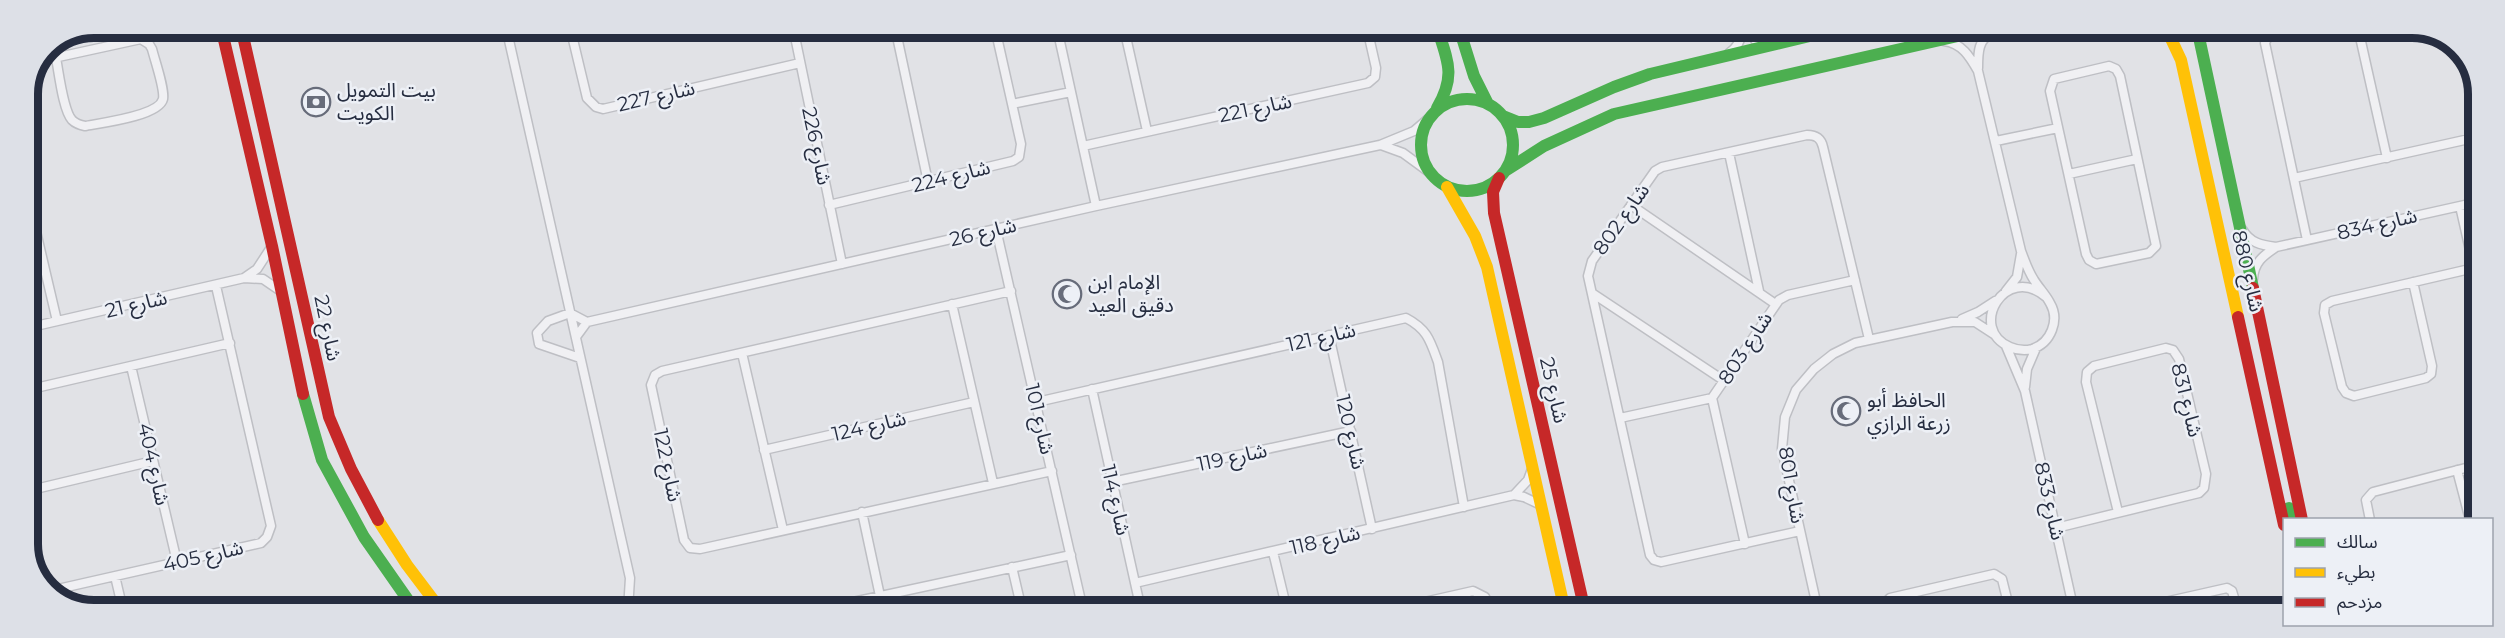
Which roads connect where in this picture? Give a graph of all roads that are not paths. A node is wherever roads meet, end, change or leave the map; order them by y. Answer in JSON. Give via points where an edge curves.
{"nodes":[{"id":1,"x":224,"y":38,"type":"edge"},
{"id":2,"x":243,"y":38,"type":"edge"},
{"id":3,"x":508,"y":38,"type":"edge"},
{"id":4,"x":572,"y":38,"type":"edge"},
{"id":5,"x":795,"y":38,"type":"edge"},
{"id":6,"x":897,"y":38,"type":"edge"},
{"id":7,"x":997,"y":38,"type":"edge"},
{"id":8,"x":1060,"y":38,"type":"edge"},
{"id":9,"x":1126,"y":38,"type":"edge"},
{"id":10,"x":1369,"y":38,"type":"edge"},
{"id":11,"x":1440,"y":38,"type":"edge"},
{"id":12,"x":1462,"y":38,"type":"edge"},
{"id":13,"x":1740,"y":38,"type":"edge"},
{"id":14,"x":1754,"y":38,"type":"edge"},
{"id":15,"x":1800,"y":38,"type":"edge"},
{"id":16,"x":1946,"y":38,"type":"edge"},
{"id":17,"x":1983,"y":38,"type":"edge"},
{"id":18,"x":2171,"y":38,"type":"edge"},
{"id":19,"x":2199,"y":38,"type":"edge"},
{"id":20,"x":2268,"y":38,"type":"edge"},
{"id":21,"x":2360,"y":38,"type":"edge"},
{"id":22,"x":1932,"y":41,"type":"junction"},
{"id":23,"x":1770,"y":45,"type":"junction"},
{"id":24,"x":56,"y":58,"type":"junction"},
{"id":25,"x":1722,"y":58,"type":"junction"},
{"id":26,"x":50,"y":60,"type":"edge"},
{"id":27,"x":800,"y":63,"type":"junction"},
{"id":28,"x":1978,"y":71,"type":"junction"},
{"id":29,"x":1071,"y":92,"type":"junction"},
{"id":30,"x":1012,"y":104,"type":"junction"},
{"id":31,"x":1488,"y":104,"type":"junction"},
{"id":32,"x":1431,"y":115,"type":"junction"},
{"id":33,"x":1503,"y":116,"type":"junction"},
{"id":34,"x":2058,"y":128,"type":"junction"},
{"id":35,"x":1147,"y":131,"type":"junction"},
{"id":36,"x":2467,"y":139,"type":"edge"},
{"id":37,"x":1996,"y":141,"type":"junction"},
{"id":38,"x":1380,"y":145,"type":"junction"},
{"id":39,"x":1083,"y":146,"type":"junction"},
{"id":40,"x":1729,"y":153,"type":"junction"},
{"id":41,"x":2387,"y":158,"type":"junction"},
{"id":42,"x":2138,"y":159,"type":"junction"},
{"id":43,"x":1429,"y":172,"type":"junction"},
{"id":44,"x":2069,"y":174,"type":"junction"},
{"id":45,"x":1502,"y":175,"type":"junction"},
{"id":46,"x":2294,"y":178,"type":"junction"},
{"id":47,"x":928,"y":182,"type":"junction"},
{"id":48,"x":1447,"y":187,"type":"junction"},
{"id":49,"x":2467,"y":204,"type":"edge"},
{"id":50,"x":829,"y":205,"type":"junction"},
{"id":51,"x":1631,"y":205,"type":"junction"},
{"id":52,"x":1096,"y":206,"type":"junction"},
{"id":53,"x":2460,"y":206,"type":"junction"},
{"id":54,"x":2236,"y":217,"type":"junction"},
{"id":55,"x":996,"y":229,"type":"junction"},
{"id":56,"x":2467,"y":238,"type":"edge"},
{"id":57,"x":2307,"y":240,"type":"junction"},
{"id":58,"x":38,"y":241,"type":"edge"},
{"id":59,"x":272,"y":246,"type":"junction"},
{"id":60,"x":2276,"y":247,"type":"junction"},
{"id":61,"x":2021,"y":251,"type":"junction"},
{"id":62,"x":42,"y":258,"type":"junction"},
{"id":63,"x":38,"y":259,"type":"edge"},
{"id":64,"x":842,"y":264,"type":"junction"},
{"id":65,"x":2467,"y":270,"type":"edge"},
{"id":66,"x":244,"y":278,"type":"junction"},
{"id":67,"x":1855,"y":280,"type":"junction"},
{"id":68,"x":2413,"y":282,"type":"junction"},
{"id":69,"x":216,"y":286,"type":"junction"},
{"id":70,"x":1011,"y":291,"type":"junction"},
{"id":71,"x":1759,"y":291,"type":"junction"},
{"id":72,"x":2252,"y":291,"type":"junction"},
{"id":73,"x":282,"y":292,"type":"junction"},
{"id":74,"x":1592,"y":293,"type":"junction"},
{"id":75,"x":2002,"y":295,"type":"junction"},
{"id":76,"x":2046,"y":297,"type":"junction"},
{"id":77,"x":1774,"y":303,"type":"junction"},
{"id":78,"x":952,"y":304,"type":"junction"},
{"id":79,"x":570,"y":313,"type":"junction"},
{"id":80,"x":57,"y":321,"type":"junction"},
{"id":81,"x":587,"y":322,"type":"junction"},
{"id":82,"x":1952,"y":322,"type":"junction"},
{"id":83,"x":38,"y":325,"type":"edge"},
{"id":84,"x":1329,"y":335,"type":"junction"},
{"id":85,"x":576,"y":337,"type":"junction"},
{"id":86,"x":1997,"y":337,"type":"junction"},
{"id":87,"x":1869,"y":339,"type":"junction"},
{"id":88,"x":230,"y":343,"type":"junction"},
{"id":89,"x":2006,"y":346,"type":"junction"},
{"id":90,"x":2036,"y":348,"type":"junction"},
{"id":91,"x":742,"y":353,"type":"junction"},
{"id":92,"x":580,"y":358,"type":"junction"},
{"id":93,"x":131,"y":366,"type":"junction"},
{"id":94,"x":2252,"y":377,"type":"junction"},
{"id":95,"x":1724,"y":380,"type":"junction"},
{"id":96,"x":38,"y":387,"type":"edge"},
{"id":97,"x":1092,"y":389,"type":"junction"},
{"id":98,"x":2025,"y":391,"type":"junction"},
{"id":99,"x":1712,"y":398,"type":"junction"},
{"id":100,"x":974,"y":402,"type":"junction"},
{"id":101,"x":1037,"y":402,"type":"junction"},
{"id":102,"x":1620,"y":418,"type":"junction"},
{"id":103,"x":1351,"y":431,"type":"junction"},
{"id":104,"x":764,"y":450,"type":"junction"},
{"id":105,"x":153,"y":461,"type":"junction"},
{"id":106,"x":2289,"y":462,"type":"junction"},
{"id":107,"x":2468,"y":467,"type":"edge"},
{"id":108,"x":1533,"y":468,"type":"junction"},
{"id":109,"x":2457,"y":470,"type":"junction"},
{"id":110,"x":1052,"y":471,"type":"junction"},
{"id":111,"x":993,"y":483,"type":"junction"},
{"id":112,"x":1112,"y":483,"type":"junction"},
{"id":113,"x":38,"y":488,"type":"edge"},
{"id":114,"x":1514,"y":495,"type":"junction"},
{"id":115,"x":1541,"y":505,"type":"junction"},
{"id":116,"x":1464,"y":507,"type":"junction"},
{"id":117,"x":2281,"y":511,"type":"junction"},
{"id":118,"x":2468,"y":511,"type":"edge"},
{"id":119,"x":862,"y":512,"type":"junction"},
{"id":120,"x":2118,"y":512,"type":"junction"},
{"id":121,"x":2294,"y":518,"type":"edge"},
{"id":122,"x":2302,"y":518,"type":"edge"},
{"id":123,"x":2370,"y":518,"type":"edge"},
{"id":124,"x":2283,"y":520,"type":"edge"},
{"id":125,"x":2056,"y":528,"type":"junction"},
{"id":126,"x":1372,"y":529,"type":"junction"},
{"id":127,"x":783,"y":530,"type":"junction"},
{"id":128,"x":1800,"y":531,"type":"junction"},
{"id":129,"x":1745,"y":544,"type":"junction"},
{"id":130,"x":1273,"y":552,"type":"junction"},
{"id":131,"x":1071,"y":555,"type":"junction"},
{"id":132,"x":177,"y":562,"type":"junction"},
{"id":133,"x":1012,"y":567,"type":"junction"},
{"id":134,"x":115,"y":576,"type":"junction"},
{"id":135,"x":1135,"y":583,"type":"junction"},
{"id":136,"x":60,"y":589,"type":"edge"},
{"id":137,"x":880,"y":596,"type":"junction"},
{"id":138,"x":121,"y":600,"type":"edge"},
{"id":139,"x":408,"y":600,"type":"edge"},
{"id":140,"x":433,"y":600,"type":"edge"},
{"id":141,"x":629,"y":600,"type":"edge"},
{"id":142,"x":863,"y":600,"type":"edge"},
{"id":143,"x":1020,"y":600,"type":"edge"},
{"id":144,"x":1081,"y":600,"type":"edge"},
{"id":145,"x":1139,"y":600,"type":"edge"},
{"id":146,"x":1285,"y":600,"type":"edge"},
{"id":147,"x":1433,"y":600,"type":"edge"},
{"id":148,"x":1486,"y":600,"type":"edge"},
{"id":149,"x":1563,"y":600,"type":"edge"},
{"id":150,"x":1583,"y":600,"type":"edge"},
{"id":151,"x":1816,"y":600,"type":"edge"},
{"id":152,"x":1888,"y":600,"type":"edge"},
{"id":153,"x":2007,"y":600,"type":"edge"},
{"id":154,"x":2072,"y":600,"type":"edge"},
{"id":155,"x":2177,"y":600,"type":"edge"},
{"id":156,"x":2235,"y":600,"type":"edge"}],
"edges":[{"from":1,"to":59,"type":"street","name":"شارع 22"},
{"from":2,"to":140,"type":"street","name":"شارع 22","via":[[329,417],[378,523]]},
{"from":3,"to":79,"type":"street"},
{"from":4,"to":27,"type":"street","name":"شارع 227","via":[[586,99],[603,109]]},
{"from":5,"to":27,"type":"street","name":"شارع 226"},
{"from":6,"to":47,"type":"street"},
{"from":7,"to":30,"type":"street","name":"شارع 224"},
{"from":8,"to":29,"type":"street"},
{"from":9,"to":35,"type":"street"},
{"from":10,"to":35,"type":"street","name":"شارع 221","via":[[1376,68],[1375,77],[1368,83]]},
{"from":11,"to":32,"type":"street","via":[[1451,78],[1446,95]]},
{"from":12,"to":31,"type":"street"},
{"from":13,"to":25,"type":"street","via":[[1736,48]]},
{"from":14,"to":23,"type":"street"},
{"from":15,"to":23,"type":"street"},
{"from":16,"to":22,"type":"street"},
{"from":17,"to":28,"type":"street","via":[[1978,48]]},
{"from":18,"to":94,"type":"street","name":"شارع 880","via":[[2181,60]]},
{"from":19,"to":54,"type":"street","name":"شارع 880"},
{"from":20,"to":46,"type":"street","via":[[2265,43]]},
{"from":21,"to":41,"type":"street"},
{"from":22,"to":28,"type":"street","via":[[1959,45]]},
{"from":22,"to":45,"type":"street","via":[[1614,114],[1544,146]]},
{"from":23,"to":25,"type":"street"},
{"from":24,"to":24,"type":"street","via":[[134,39],[146,41],[152,49],[163,95],[161,105],[150,112],[79,125],[68,113]]},
{"from":24,"to":26,"type":"street"},
{"from":25,"to":33,"type":"street","via":[[1650,74],[1529,122]]},
{"from":27,"to":50,"type":"street","name":"شارع 226"},
{"from":28,"to":37,"type":"street"},
{"from":29,"to":30,"type":"street"},
{"from":29,"to":39,"type":"street"},
{"from":30,"to":47,"type":"street","name":"شارع 224","via":[[1021,144],[1019,157]]},
{"from":31,"to":32,"type":"street","via":[[1470,98],[1451,101]]},
{"from":31,"to":33,"type":"street"},
{"from":32,"to":38,"type":"street","name":"شارع 26","via":[[1414,131]]},
{"from":32,"to":43,"type":"street","via":[[1420,146]]},
{"from":33,"to":45,"type":"street","via":[[1512,134],[1512,153]]},
{"from":34,"to":37,"type":"street"},
{"from":34,"to":42,"type":"street","via":[[2050,91],[2052,81],[2113,67],[2120,75]]},
{"from":34,"to":44,"type":"street"},
{"from":35,"to":39,"type":"street","name":"شارع 221"},
{"from":36,"to":41,"type":"street"},
{"from":37,"to":61,"type":"street"},
{"from":38,"to":43,"type":"street","via":[[1403,153]]},
{"from":38,"to":52,"type":"street","name":"شارع 26"},
{"from":39,"to":52,"type":"street"},
{"from":40,"to":51,"type":"street","name":"شارع 802","via":[[1655,171]]},
{"from":40,"to":67,"type":"street","name":"شارع 802","via":[[1807,135],[1819,138]]},
{"from":40,"to":71,"type":"street"},
{"from":41,"to":46,"type":"street"},
{"from":42,"to":44,"type":"street"},
{"from":42,"to":44,"type":"street","via":[[2156,246],[2149,253],[2092,263],[2086,254]]},
{"from":43,"to":48,"type":"street"},
{"from":45,"to":48,"type":"street","via":[[1474,191]]},
{"from":45,"to":150,"type":"street","name":"شارع 25","via":[[1493,192],[1494,213]]},
{"from":46,"to":57,"type":"street"},
{"from":47,"to":50,"type":"street","name":"شارع 224"},
{"from":48,"to":108,"type":"street","name":"شارع 25","via":[[1475,236],[1487,267]]},
{"from":49,"to":53,"type":"street","name":"شارع 834"},
{"from":50,"to":64,"type":"street","name":"شارع 226"},
{"from":51,"to":71,"type":"street"},
{"from":51,"to":74,"type":"street","name":"شارع 802","via":[[1592,261],[1588,276]]},
{"from":52,"to":55,"type":"street","name":"شارع 26"},
{"from":53,"to":56,"type":"street"},
{"from":53,"to":57,"type":"street","name":"شارع 834"},
{"from":54,"to":60,"type":"street","via":[[2251,240]]},
{"from":54,"to":72,"type":"street","name":"شارع 880"},
{"from":55,"to":64,"type":"street","name":"شارع 26"},
{"from":55,"to":70,"type":"street","name":"شارع 101"},
{"from":57,"to":60,"type":"street","name":"شارع 834"},
{"from":58,"to":62,"type":"street"},
{"from":59,"to":66,"type":"street","name":"شارع 21","via":[[257,269]]},
{"from":59,"to":73,"type":"street","name":"شارع 22"},
{"from":60,"to":72,"type":"street","via":[[2257,262]]},
{"from":61,"to":75,"type":"street","via":[[2017,277]]},
{"from":61,"to":76,"type":"street"},
{"from":62,"to":63,"type":"street"},
{"from":62,"to":80,"type":"street"},
{"from":64,"to":81,"type":"street","name":"شارع 26"},
{"from":65,"to":68,"type":"street"},
{"from":66,"to":69,"type":"street","name":"شارع 21"},
{"from":66,"to":73,"type":"street","via":[[263,279]]},
{"from":67,"to":77,"type":"street","name":"شارع 803","via":[[1788,295]]},
{"from":67,"to":87,"type":"street","name":"شارع 802"},
{"from":68,"to":68,"type":"street","via":[[2325,305],[2346,393],[2354,396],[2431,374]]},
{"from":69,"to":80,"type":"street","name":"شارع 21"},
{"from":69,"to":88,"type":"street","name":"شارع 405"},
{"from":70,"to":78,"type":"street","name":"شارع 122"},
{"from":70,"to":101,"type":"street","name":"شارع 101"},
{"from":71,"to":77,"type":"street"},
{"from":72,"to":106,"type":"street","name":"شارع 880"},
{"from":73,"to":139,"type":"street","name":"شارع 22","via":[[302,392],[322,460],[364,537]]},
{"from":74,"to":95,"type":"street"},
{"from":74,"to":102,"type":"street","name":"شارع 802"},
{"from":75,"to":76,"type":"street","via":[[2026,287]]},
{"from":75,"to":82,"type":"street","name":"شارع 801","via":[[1978,312]]},
{"from":75,"to":86,"type":"street","via":[[1991,316]]},
{"from":76,"to":90,"type":"street","via":[[2053,310],[2054,325],[2047,339]]},
{"from":77,"to":95,"type":"street","name":"شارع 803"},
{"from":78,"to":91,"type":"street","name":"شارع 122"},
{"from":78,"to":100,"type":"street"},
{"from":79,"to":81,"type":"street"},
{"from":79,"to":85,"type":"street"},
{"from":79,"to":92,"type":"street","via":[[542,325],[537,341]]},
{"from":80,"to":83,"type":"street","name":"شارع 21"},
{"from":81,"to":85,"type":"street"},
{"from":82,"to":86,"type":"street","name":"شارع 801","via":[[1981,324]]},
{"from":82,"to":87,"type":"street","name":"شارع 801"},
{"from":84,"to":97,"type":"street","name":"شارع 121"},
{"from":84,"to":103,"type":"street","name":"شارع 120"},
{"from":84,"to":116,"type":"street","name":"شارع 121","via":[[1406,318],[1421,326],[1438,362]]},
{"from":85,"to":92,"type":"street"},
{"from":86,"to":89,"type":"street"},
{"from":87,"to":128,"type":"street","name":"شارع 801","via":[[1833,354],[1814,369],[1796,390],[1785,417],[1782,449]]},
{"from":88,"to":93,"type":"street"},
{"from":88,"to":132,"type":"street","name":"شارع 405","via":[[271,526],[261,543]]},
{"from":89,"to":90,"type":"street","via":[[2016,350]]},
{"from":89,"to":98,"type":"street","name":"شارع 833"},
{"from":90,"to":98,"type":"street","name":"شارع 833","via":[[2027,369]]},
{"from":91,"to":104,"type":"street"},
{"from":91,"to":127,"type":"street","name":"شارع 122","via":[[662,371],[653,379],[651,386],[684,540],[690,548],[700,549]]},
{"from":92,"to":141,"type":"street","via":[[630,578]]},
{"from":93,"to":96,"type":"street"},
{"from":93,"to":105,"type":"street","name":"شارع 404"},
{"from":94,"to":106,"type":"street","via":[[2263,395],[2280,463],[2286,466]]},
{"from":94,"to":117,"type":"street","name":"شارع 880"},
{"from":95,"to":99,"type":"street","name":"شارع 803"},
{"from":97,"to":101,"type":"street","name":"شارع 121"},
{"from":97,"to":112,"type":"street","name":"شارع 114"},
{"from":98,"to":125,"type":"street","name":"شارع 833"},
{"from":99,"to":102,"type":"street"},
{"from":99,"to":129,"type":"street","name":"شارع 803"},
{"from":100,"to":104,"type":"street","name":"شارع 124"},
{"from":100,"to":111,"type":"street"},
{"from":101,"to":110,"type":"street","name":"شارع 101"},
{"from":102,"to":129,"type":"street","name":"شارع 802","via":[[1654,560],[1661,562]]},
{"from":103,"to":112,"type":"street","name":"شارع 119"},
{"from":103,"to":126,"type":"street","name":"شارع 120"},
{"from":104,"to":127,"type":"street"},
{"from":105,"to":113,"type":"street"},
{"from":105,"to":132,"type":"street","name":"شارع 404"},
{"from":106,"to":122,"type":"street","name":"شارع 880"},
{"from":107,"to":109,"type":"street"},
{"from":108,"to":114,"type":"street"},
{"from":108,"to":115,"type":"street","name":"شارع 25"},
{"from":109,"to":118,"type":"street"},
{"from":109,"to":123,"type":"street","via":[[2373,492],[2366,500]]},
{"from":110,"to":111,"type":"street","name":"شارع 122"},
{"from":110,"to":131,"type":"street","name":"شارع 101"},
{"from":111,"to":119,"type":"street","name":"شارع 122"},
{"from":112,"to":135,"type":"street","name":"شارع 114"},
{"from":114,"to":115,"type":"street"},
{"from":114,"to":116,"type":"street","name":"شارع 118"},
{"from":115,"to":149,"type":"street","name":"شارع 25"},
{"from":116,"to":126,"type":"street","name":"شارع 118"},
{"from":117,"to":121,"type":"street","via":[[2289,508]]},
{"from":117,"to":124,"type":"street","name":"شارع 880"},
{"from":119,"to":127,"type":"street","name":"شارع 122"},
{"from":119,"to":137,"type":"street"},
{"from":120,"to":120,"type":"street","name":"شارع 831","via":[[2199,493],[2206,482],[2179,359],[2173,350],[2166,348],[2104,363],[2087,372],[2086,382]]},
{"from":120,"to":125,"type":"street","name":"شارع 831"},
{"from":125,"to":154,"type":"street","name":"شارع 833"},
{"from":126,"to":130,"type":"street","name":"شارع 118"},
{"from":128,"to":129,"type":"street","name":"شارع 802"},
{"from":128,"to":151,"type":"street","name":"شارع 801"},
{"from":130,"to":135,"type":"street","name":"شارع 118"},
{"from":130,"to":146,"type":"street"},
{"from":131,"to":133,"type":"street"},
{"from":131,"to":144,"type":"street","name":"شارع 101"},
{"from":132,"to":134,"type":"street","name":"شارع 405"},
{"from":133,"to":137,"type":"street"},
{"from":133,"to":143,"type":"street"},
{"from":134,"to":136,"type":"street","name":"شارع 405"},
{"from":134,"to":138,"type":"street"},
{"from":135,"to":145,"type":"street","name":"شارع 114"},
{"from":137,"to":142,"type":"street"},
{"from":147,"to":148,"type":"street","via":[[1473,591]]},
{"from":152,"to":153,"type":"street","via":[[1994,574],[2002,579]]},
{"from":155,"to":156,"type":"street","via":[[2227,588]]}]}
